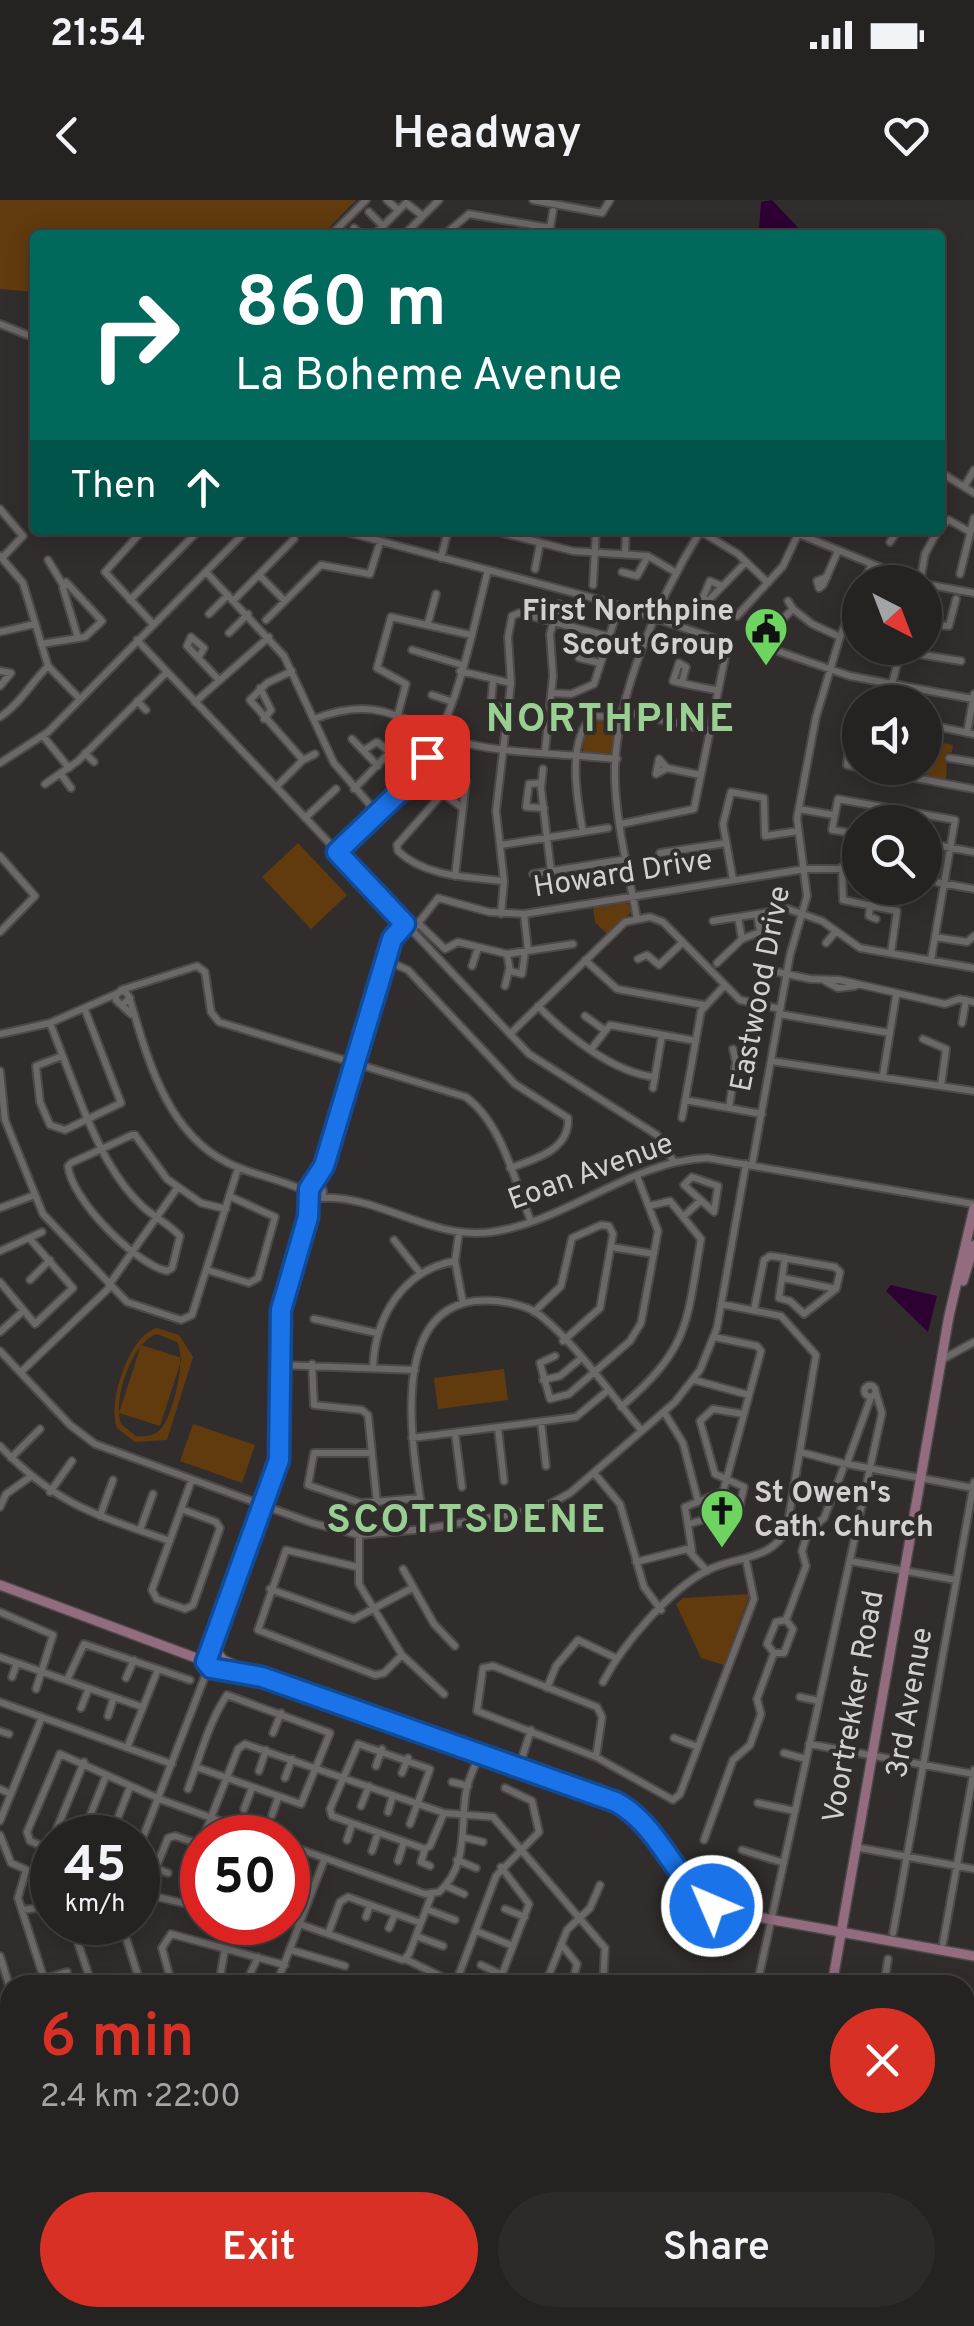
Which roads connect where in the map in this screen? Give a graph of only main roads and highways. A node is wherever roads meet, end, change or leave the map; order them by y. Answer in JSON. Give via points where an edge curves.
{"nodes":[{"id":1,"x":974,"y":1206,"type":"edge"},
{"id":2,"x":974,"y":1245,"type":"edge"},
{"id":3,"x":950,"y":1321,"type":"junction"},
{"id":4,"x":0,"y":1585,"type":"edge"},
{"id":5,"x":841,"y":1934,"type":"junction"},
{"id":6,"x":974,"y":1959,"type":"edge"},
{"id":7,"x":834,"y":1975,"type":"edge"}],
"edges":[{"from":1,"to":3,"type":"main road","name":"Voortrekker Road"},
{"from":2,"to":3,"type":"main road","name":"Voortrekker Road"},
{"from":3,"to":5,"type":"main road","name":"Voortrekker Road"},
{"from":4,"to":5,"type":"main road","via":[[631,1810],[696,1894],[724,1911]]},
{"from":5,"to":6,"type":"main road","via":[[890,1938]]},
{"from":5,"to":7,"type":"main road","name":"Voortrekker Road"}]}
